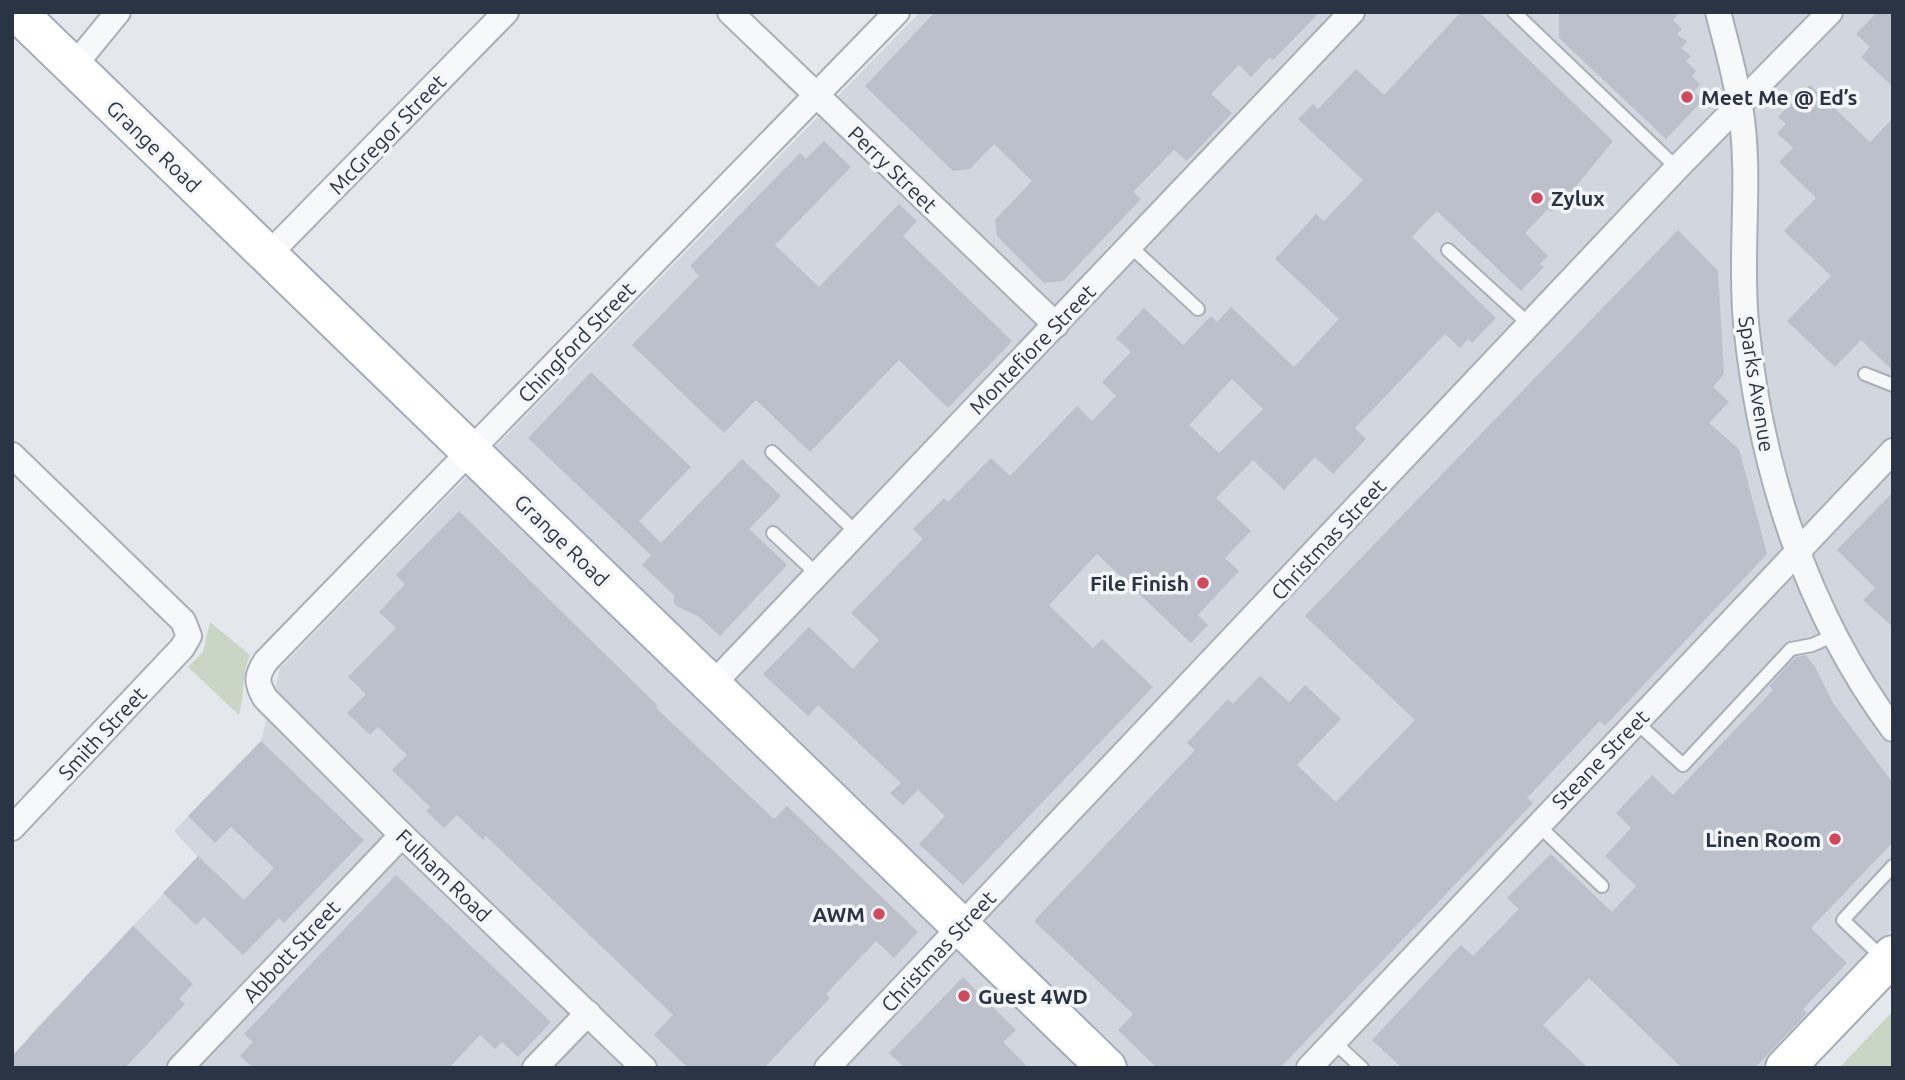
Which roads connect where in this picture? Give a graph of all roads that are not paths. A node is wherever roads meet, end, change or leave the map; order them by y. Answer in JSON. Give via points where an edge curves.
{"nodes":[{"id":1,"x":18,"y":12,"type":"edge"},
{"id":2,"x":112,"y":12,"type":"edge"},
{"id":3,"x":118,"y":12,"type":"edge"},
{"id":4,"x":506,"y":12,"type":"edge"},
{"id":5,"x":730,"y":12,"type":"edge"},
{"id":6,"x":897,"y":12,"type":"edge"},
{"id":7,"x":1352,"y":12,"type":"edge"},
{"id":8,"x":1514,"y":12,"type":"edge"},
{"id":9,"x":1718,"y":12,"type":"edge"},
{"id":10,"x":1830,"y":12,"type":"edge"},
{"id":11,"x":68,"y":62,"type":"junction"},
{"id":12,"x":816,"y":95,"type":"junction"},
{"id":13,"x":1741,"y":107,"type":"junction"},
{"id":14,"x":1677,"y":168,"type":"junction"},
{"id":15,"x":1130,"y":246,"type":"junction"},
{"id":16,"x":1448,"y":250,"type":"dead end"},
{"id":17,"x":267,"y":256,"type":"junction"},
{"id":18,"x":1198,"y":309,"type":"dead end"},
{"id":19,"x":1056,"y":325,"type":"junction"},
{"id":20,"x":1530,"y":325,"type":"junction"},
{"id":21,"x":1865,"y":374,"type":"dead end"},
{"id":22,"x":1893,"y":385,"type":"edge"},
{"id":23,"x":470,"y":451,"type":"junction"},
{"id":24,"x":1893,"y":451,"type":"edge"},
{"id":25,"x":772,"y":452,"type":"dead end"},
{"id":26,"x":12,"y":455,"type":"edge"},
{"id":27,"x":774,"y":533,"type":"dead end"},
{"id":28,"x":858,"y":533,"type":"junction"},
{"id":29,"x":1798,"y":551,"type":"junction"},
{"id":30,"x":818,"y":575,"type":"junction"},
{"id":31,"x":1835,"y":635,"type":"junction"},
{"id":32,"x":257,"y":674,"type":"joint"},
{"id":33,"x":712,"y":685,"type":"junction"},
{"id":34,"x":1636,"y":722,"type":"junction"},
{"id":35,"x":1893,"y":729,"type":"edge"},
{"id":36,"x":1538,"y":825,"type":"junction"},
{"id":37,"x":12,"y":828,"type":"edge"},
{"id":38,"x":402,"y":835,"type":"junction"},
{"id":39,"x":1893,"y":866,"type":"edge"},
{"id":40,"x":1602,"y":886,"type":"dead end"},
{"id":41,"x":961,"y":926,"type":"junction"},
{"id":42,"x":1890,"y":959,"type":"edge"},
{"id":43,"x":588,"y":1013,"type":"junction"},
{"id":44,"x":1333,"y":1041,"type":"junction"},
{"id":45,"x":180,"y":1068,"type":"edge"},
{"id":46,"x":535,"y":1068,"type":"edge"},
{"id":47,"x":644,"y":1068,"type":"edge"},
{"id":48,"x":827,"y":1068,"type":"edge"},
{"id":49,"x":1107,"y":1068,"type":"edge"},
{"id":50,"x":1309,"y":1068,"type":"edge"},
{"id":51,"x":1362,"y":1068,"type":"edge"},
{"id":52,"x":1785,"y":1068,"type":"edge"}],
"edges":[{"from":1,"to":11,"type":"main road","name":"Grange Road"},
{"from":2,"to":11,"type":"street"},
{"from":3,"to":11,"type":"street"},
{"from":4,"to":17,"type":"street","name":"McGregor Street"},
{"from":5,"to":12,"type":"street","name":"Perry Street"},
{"from":6,"to":12,"type":"street","name":"Chingford Street"},
{"from":7,"to":15,"type":"street","name":"Montefiore Street"},
{"from":8,"to":14,"type":"lane"},
{"from":9,"to":13,"type":"street","name":"Sparks Avenue"},
{"from":10,"to":13,"type":"street","name":"Christmas Street"},
{"from":11,"to":17,"type":"main road","name":"Grange Road"},
{"from":12,"to":19,"type":"street","name":"Perry Street"},
{"from":12,"to":23,"type":"street","name":"Chingford Street"},
{"from":13,"to":14,"type":"street","name":"Christmas Street"},
{"from":13,"to":29,"type":"street","name":"Sparks Avenue","via":[[1746,320],[1754,392],[1776,491]]},
{"from":14,"to":20,"type":"street","name":"Christmas Street"},
{"from":15,"to":18,"type":"lane"},
{"from":15,"to":19,"type":"street","name":"Montefiore Street"},
{"from":16,"to":20,"type":"lane"},
{"from":17,"to":23,"type":"main road","name":"Grange Road"},
{"from":19,"to":28,"type":"street","name":"Montefiore Street"},
{"from":20,"to":41,"type":"street","name":"Christmas Street"},
{"from":21,"to":22,"type":"lane"},
{"from":23,"to":32,"type":"street","name":"Chingford Street"},
{"from":23,"to":33,"type":"main road","name":"Grange Road"},
{"from":24,"to":29,"type":"street","name":"Steane Street"},
{"from":25,"to":28,"type":"lane"},
{"from":26,"to":37,"type":"street","name":"Smith Street","via":[[183,621],[189,636]]},
{"from":27,"to":30,"type":"lane"},
{"from":28,"to":30,"type":"street","name":"Montefiore Street"},
{"from":29,"to":31,"type":"street","name":"Sparks Avenue"},
{"from":29,"to":34,"type":"street","name":"Steane Street"},
{"from":30,"to":33,"type":"street","name":"Montefiore Street"},
{"from":31,"to":34,"type":"lane","via":[[1791,649],[1683,765]]},
{"from":31,"to":35,"type":"street","name":"Sparks Avenue"},
{"from":32,"to":38,"type":"street","name":"Fulham Road","via":[[265,698]]},
{"from":33,"to":41,"type":"main road","name":"Grange Road"},
{"from":34,"to":36,"type":"street","name":"Steane Street"},
{"from":36,"to":40,"type":"lane"},
{"from":36,"to":44,"type":"street","name":"Steane Street"},
{"from":38,"to":43,"type":"street","name":"Fulham Road"},
{"from":38,"to":45,"type":"street","name":"Abbott Street"},
{"from":39,"to":42,"type":"lane","via":[[1843,920]]},
{"from":41,"to":48,"type":"street","name":"Christmas Street"},
{"from":41,"to":49,"type":"main road","name":"Grange Road"},
{"from":42,"to":52,"type":"main road"},
{"from":43,"to":46,"type":"street"},
{"from":43,"to":47,"type":"street","name":"Fulham Road"},
{"from":44,"to":50,"type":"street","name":"Steane Street"},
{"from":44,"to":51,"type":"lane"}]}
